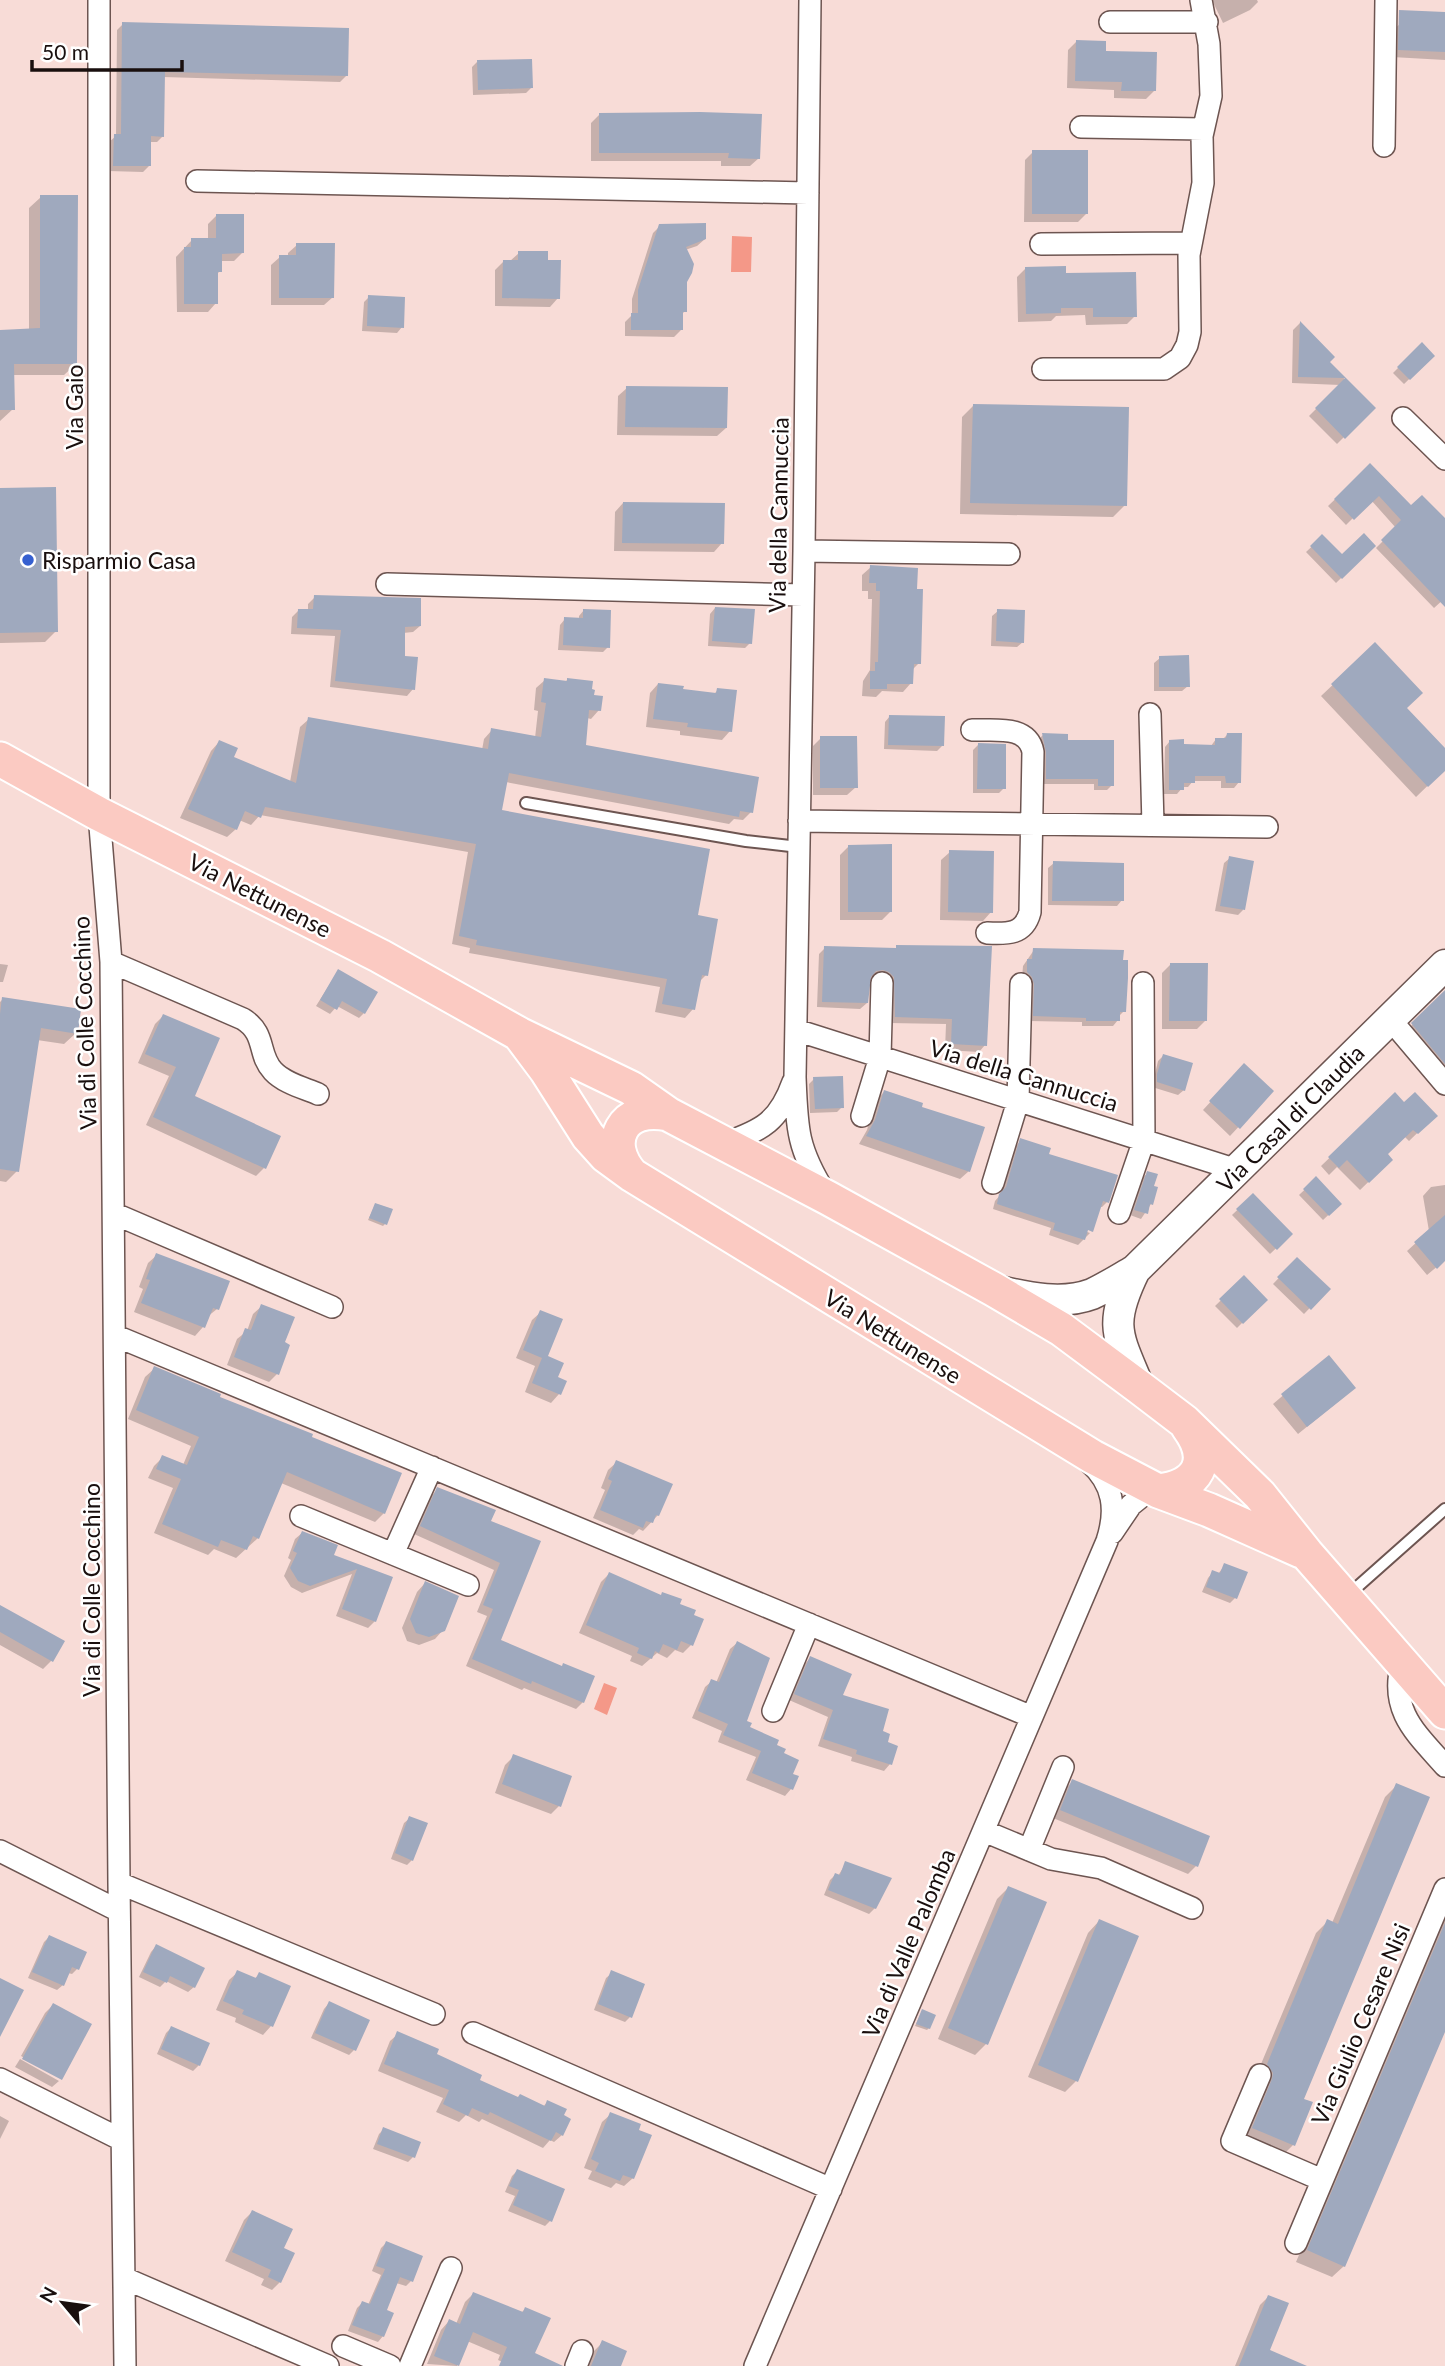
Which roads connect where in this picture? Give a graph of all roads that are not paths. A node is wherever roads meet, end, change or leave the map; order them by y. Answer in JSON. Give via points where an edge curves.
{"nodes":[{"id":1,"x":99,"y":0,"type":"edge"},
{"id":2,"x":810,"y":0,"type":"edge"},
{"id":3,"x":1201,"y":0,"type":"edge"},
{"id":4,"x":1386,"y":0,"type":"edge"},
{"id":5,"x":1110,"y":22,"type":"dead end"},
{"id":6,"x":1207,"y":23,"type":"junction"},
{"id":7,"x":1081,"y":127,"type":"dead end"},
{"id":8,"x":1203,"y":129,"type":"junction"},
{"id":9,"x":1384,"y":146,"type":"dead end"},
{"id":10,"x":198,"y":181,"type":"dead end"},
{"id":11,"x":808,"y":193,"type":"junction"},
{"id":12,"x":1190,"y":243,"type":"junction"},
{"id":13,"x":1041,"y":244,"type":"dead end"},
{"id":14,"x":1043,"y":369,"type":"dead end"},
{"id":15,"x":1403,"y":418,"type":"dead end"},
{"id":16,"x":1445,"y":459,"type":"edge"},
{"id":17,"x":804,"y":551,"type":"junction"},
{"id":18,"x":1009,"y":554,"type":"dead end"},
{"id":19,"x":387,"y":584,"type":"dead end"},
{"id":20,"x":803,"y":595,"type":"junction"},
{"id":21,"x":1150,"y":714,"type":"dead end"},
{"id":22,"x":972,"y":730,"type":"dead end"},
{"id":23,"x":0,"y":759,"type":"edge"},
{"id":24,"x":526,"y":803,"type":"dead end"},
{"id":25,"x":99,"y":814,"type":"junction"},
{"id":26,"x":799,"y":821,"type":"junction"},
{"id":27,"x":1032,"y":824,"type":"junction"},
{"id":28,"x":1153,"y":825,"type":"junction"},
{"id":29,"x":1267,"y":827,"type":"dead end"},
{"id":30,"x":799,"y":847,"type":"junction"},
{"id":31,"x":987,"y":933,"type":"dead end"},
{"id":32,"x":111,"y":962,"type":"junction"},
{"id":33,"x":1445,"y":965,"type":"edge"},
{"id":34,"x":881,"y":983,"type":"dead end"},
{"id":35,"x":1143,"y":983,"type":"dead end"},
{"id":36,"x":1021,"y":984,"type":"dead end"},
{"id":37,"x":1390,"y":1019,"type":"junction"},
{"id":38,"x":796,"y":1030,"type":"junction"},
{"id":39,"x":519,"y":1034,"type":"junction"},
{"id":40,"x":880,"y":1057,"type":"junction"},
{"id":41,"x":795,"y":1077,"type":"junction"},
{"id":42,"x":1445,"y":1084,"type":"edge"},
{"id":43,"x":318,"y":1094,"type":"dead end"},
{"id":44,"x":1018,"y":1101,"type":"junction"},
{"id":45,"x":668,"y":1114,"type":"junction"},
{"id":46,"x":862,"y":1116,"type":"dead end"},
{"id":47,"x":1144,"y":1140,"type":"junction"},
{"id":48,"x":725,"y":1143,"type":"junction"},
{"id":49,"x":1237,"y":1170,"type":"junction"},
{"id":50,"x":632,"y":1175,"type":"junction"},
{"id":51,"x":993,"y":1183,"type":"dead end"},
{"id":52,"x":828,"y":1198,"type":"junction"},
{"id":53,"x":1119,"y":1213,"type":"dead end"},
{"id":54,"x":114,"y":1214,"type":"junction"},
{"id":55,"x":1135,"y":1270,"type":"junction"},
{"id":56,"x":993,"y":1289,"type":"junction"},
{"id":57,"x":332,"y":1307,"type":"dead end"},
{"id":58,"x":116,"y":1336,"type":"junction"},
{"id":59,"x":1139,"y":1387,"type":"junction"},
{"id":60,"x":1185,"y":1422,"type":"junction"},
{"id":61,"x":1053,"y":1435,"type":"junction"},
{"id":62,"x":432,"y":1467,"type":"junction"},
{"id":63,"x":1155,"y":1489,"type":"junction"},
{"id":64,"x":1445,"y":1509,"type":"edge"},
{"id":65,"x":301,"y":1516,"type":"dead end"},
{"id":66,"x":1107,"y":1541,"type":"junction"},
{"id":67,"x":393,"y":1554,"type":"junction"},
{"id":68,"x":1307,"y":1554,"type":"junction"},
{"id":69,"x":468,"y":1585,"type":"dead end"},
{"id":70,"x":1345,"y":1598,"type":"junction"},
{"id":71,"x":809,"y":1624,"type":"junction"},
{"id":72,"x":1402,"y":1663,"type":"junction"},
{"id":73,"x":773,"y":1711,"type":"dead end"},
{"id":74,"x":1445,"y":1712,"type":"edge"},
{"id":75,"x":1032,"y":1717,"type":"junction"},
{"id":76,"x":1445,"y":1766,"type":"edge"},
{"id":77,"x":1063,"y":1767,"type":"dead end"},
{"id":78,"x":984,"y":1832,"type":"junction"},
{"id":79,"x":1029,"y":1850,"type":"junction"},
{"id":80,"x":0,"y":1851,"type":"edge"},
{"id":81,"x":119,"y":1883,"type":"junction"},
{"id":82,"x":1445,"y":1889,"type":"edge"},
{"id":83,"x":1192,"y":1908,"type":"dead end"},
{"id":84,"x":119,"y":1911,"type":"junction"},
{"id":85,"x":434,"y":2014,"type":"dead end"},
{"id":86,"x":473,"y":2033,"type":"dead end"},
{"id":87,"x":1260,"y":2075,"type":"dead end"},
{"id":88,"x":0,"y":2079,"type":"edge"},
{"id":89,"x":122,"y":2140,"type":"junction"},
{"id":90,"x":1322,"y":2180,"type":"junction"},
{"id":91,"x":831,"y":2189,"type":"junction"},
{"id":92,"x":1296,"y":2243,"type":"dead end"},
{"id":93,"x":451,"y":2268,"type":"dead end"},
{"id":94,"x":124,"y":2278,"type":"junction"},
{"id":95,"x":343,"y":2346,"type":"dead end"},
{"id":96,"x":125,"y":2366,"type":"edge"},
{"id":97,"x":328,"y":2366,"type":"edge"},
{"id":98,"x":390,"y":2366,"type":"edge"},
{"id":99,"x":410,"y":2366,"type":"edge"},
{"id":100,"x":755,"y":2366,"type":"edge"}],
"edges":[{"from":1,"to":25,"type":"street","name":"Via Gaio"},
{"from":2,"to":11,"type":"street","name":"Via della Cannuccia"},
{"from":3,"to":6,"type":"street"},
{"from":4,"to":9,"type":"street"},
{"from":5,"to":6,"type":"street"},
{"from":6,"to":8,"type":"street","via":[[1211,96]]},
{"from":7,"to":8,"type":"street"},
{"from":8,"to":12,"type":"street","via":[[1203,183]]},
{"from":10,"to":11,"type":"street"},
{"from":11,"to":17,"type":"street","name":"Via della Cannuccia"},
{"from":12,"to":13,"type":"street"},
{"from":12,"to":14,"type":"street","via":[[1189,340],[1175,363],[1156,370]]},
{"from":15,"to":16,"type":"street"},
{"from":17,"to":18,"type":"street"},
{"from":17,"to":20,"type":"street","name":"Via della Cannuccia"},
{"from":19,"to":20,"type":"street"},
{"from":20,"to":26,"type":"street","name":"Via della Cannuccia"},
{"from":21,"to":28,"type":"street"},
{"from":22,"to":27,"type":"street","via":[[1014,732],[1030,741]]},
{"from":23,"to":25,"type":"main road","name":"Via Nettunense"},
{"from":24,"to":30,"type":"lane"},
{"from":25,"to":32,"type":"street","name":"Via di Colle Cocchino"},
{"from":25,"to":39,"type":"main road","name":"Via Nettunense","via":[[380,956]]},
{"from":26,"to":27,"type":"street"},
{"from":26,"to":30,"type":"street","name":"Via della Cannuccia"},
{"from":27,"to":28,"type":"street"},
{"from":27,"to":31,"type":"street","via":[[1029,917],[1015,932]]},
{"from":28,"to":29,"type":"street"},
{"from":30,"to":38,"type":"street","name":"Via della Cannuccia"},
{"from":32,"to":43,"type":"street","via":[[243,1019],[256,1030],[274,1072]]},
{"from":32,"to":54,"type":"street","name":"Via di Colle Cocchino"},
{"from":33,"to":37,"type":"street","name":"Via Casal di Claudia"},
{"from":34,"to":40,"type":"street"},
{"from":35,"to":47,"type":"street"},
{"from":36,"to":44,"type":"street"},
{"from":37,"to":42,"type":"street"},
{"from":37,"to":49,"type":"street","name":"Via Casal di Claudia"},
{"from":38,"to":40,"type":"street","name":"Via della Cannuccia"},
{"from":38,"to":41,"type":"street","name":"Via della Cannuccia"},
{"from":39,"to":45,"type":"main road","name":"Via Nettunense","via":[[639,1092]]},
{"from":39,"to":50,"type":"main road","name":"Via Nettunense","via":[[588,1136]]},
{"from":40,"to":44,"type":"street","name":"Via della Cannuccia"},
{"from":40,"to":46,"type":"street"},
{"from":41,"to":48,"type":"street","name":"Via della Cannuccia","via":[[774,1118],[756,1132]]},
{"from":41,"to":52,"type":"street","name":"Via della Cannuccia","via":[[801,1146]]},
{"from":44,"to":47,"type":"street","name":"Via della Cannuccia"},
{"from":44,"to":51,"type":"street"},
{"from":45,"to":48,"type":"main road","name":"Via Nettunense"},
{"from":45,"to":50,"type":"main road","via":[[640,1113],[625,1123],[619,1149]]},
{"from":47,"to":49,"type":"street","name":"Via della Cannuccia"},
{"from":47,"to":53,"type":"street"},
{"from":48,"to":52,"type":"main road","name":"Via Nettunense"},
{"from":49,"to":55,"type":"street","name":"Via Casal di Claudia"},
{"from":50,"to":61,"type":"main road","name":"Via Nettunense"},
{"from":52,"to":56,"type":"main road","name":"Via Nettunense"},
{"from":54,"to":57,"type":"street"},
{"from":54,"to":58,"type":"street","name":"Via di Colle Cocchino"},
{"from":55,"to":56,"type":"street","name":"Via Casal di Claudia","via":[[1075,1299]]},
{"from":55,"to":59,"type":"street","name":"Via Casal di Claudia","via":[[1119,1305],[1118,1327]]},
{"from":56,"to":59,"type":"main road","name":"Via Nettunense","via":[[1061,1329]]},
{"from":58,"to":62,"type":"street"},
{"from":58,"to":81,"type":"street","name":"Via di Colle Cocchino"},
{"from":59,"to":60,"type":"main road","name":"Via Nettunense"},
{"from":60,"to":63,"type":"main road","name":"Via Nettunense","via":[[1198,1443],[1197,1472],[1182,1487]]},
{"from":60,"to":68,"type":"main road","name":"Via Nettunense","via":[[1260,1495]]},
{"from":61,"to":63,"type":"main road","name":"Via Nettunense"},
{"from":61,"to":66,"type":"street","name":"Via di Valle Palomba","via":[[1090,1462],[1105,1480],[1113,1502]]},
{"from":62,"to":67,"type":"street"},
{"from":62,"to":71,"type":"street"},
{"from":63,"to":66,"type":"street","name":"Via di Valle Palomba","via":[[1137,1499]]},
{"from":63,"to":68,"type":"main road","name":"Via Nettunense"},
{"from":64,"to":70,"type":"lane"},
{"from":65,"to":67,"type":"street"},
{"from":66,"to":75,"type":"street","name":"Via di Valle Palomba"},
{"from":67,"to":69,"type":"street"},
{"from":68,"to":70,"type":"main road","name":"Via Nettunense"},
{"from":70,"to":72,"type":"main road","name":"Via Nettunense"},
{"from":71,"to":73,"type":"street"},
{"from":71,"to":75,"type":"street"},
{"from":72,"to":74,"type":"main road","name":"Via Nettunense"},
{"from":72,"to":76,"type":"street","via":[[1398,1685],[1405,1716]]},
{"from":75,"to":78,"type":"street","name":"Via di Valle Palomba"},
{"from":77,"to":79,"type":"street"},
{"from":78,"to":79,"type":"street"},
{"from":78,"to":91,"type":"street","name":"Via di Valle Palomba"},
{"from":79,"to":83,"type":"street","via":[[1062,1863],[1101,1868]]},
{"from":80,"to":84,"type":"street"},
{"from":81,"to":84,"type":"street","name":"Via di Colle Cocchino"},
{"from":81,"to":85,"type":"street"},
{"from":82,"to":90,"type":"street","name":"Via Giulio Cesare Nisi"},
{"from":84,"to":89,"type":"street","name":"Via di Colle Cocchino"},
{"from":86,"to":91,"type":"street"},
{"from":87,"to":90,"type":"street","via":[[1232,2141]]},
{"from":88,"to":89,"type":"street"},
{"from":89,"to":94,"type":"street","name":"Via di Colle Cocchino"},
{"from":90,"to":92,"type":"street","name":"Via Giulio Cesare Nisi"},
{"from":91,"to":100,"type":"street","name":"Via di Valle Palomba"},
{"from":93,"to":99,"type":"street"},
{"from":94,"to":96,"type":"street","name":"Via di Colle Cocchino"},
{"from":94,"to":97,"type":"street"},
{"from":95,"to":98,"type":"street"}]}
